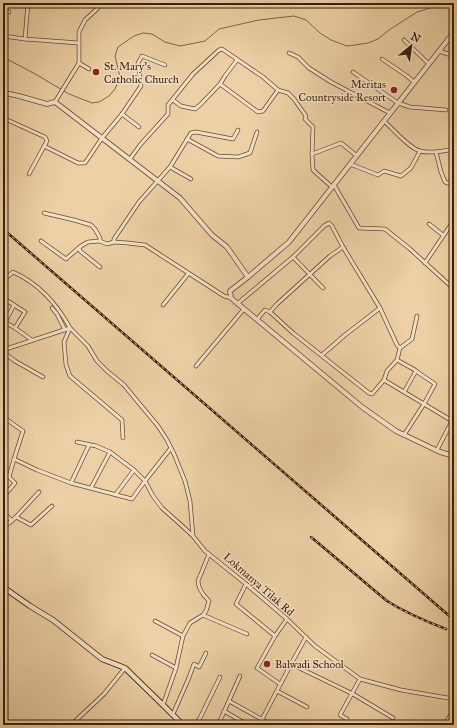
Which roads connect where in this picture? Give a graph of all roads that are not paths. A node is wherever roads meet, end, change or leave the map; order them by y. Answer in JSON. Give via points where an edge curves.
{"nodes":[{"id":1,"x":28,"y":3,"type":"edge"},
{"id":2,"x":98,"y":3,"type":"edge"},
{"id":3,"x":3,"y":10,"type":"edge"},
{"id":4,"x":9,"y":12,"type":"dead end"},
{"id":5,"x":454,"y":32,"type":"edge"},
{"id":6,"x":3,"y":36,"type":"edge"},
{"id":7,"x":25,"y":40,"type":"junction"},
{"id":8,"x":404,"y":40,"type":"dead end"},
{"id":9,"x":79,"y":43,"type":"junction"},
{"id":10,"x":439,"y":51,"type":"junction"},
{"id":11,"x":289,"y":53,"type":"dead end"},
{"id":12,"x":454,"y":56,"type":"edge"},
{"id":13,"x":382,"y":59,"type":"dead end"},
{"id":14,"x":237,"y":60,"type":"junction"},
{"id":15,"x":79,"y":63,"type":"junction"},
{"id":16,"x":429,"y":64,"type":"junction"},
{"id":17,"x":165,"y":65,"type":"dead end"},
{"id":18,"x":89,"y":69,"type":"dead end"},
{"id":19,"x":354,"y":72,"type":"dead end"},
{"id":20,"x":414,"y":82,"type":"junction"},
{"id":21,"x":220,"y":84,"type":"junction"},
{"id":22,"x":278,"y":90,"type":"junction"},
{"id":23,"x":3,"y":94,"type":"edge"},
{"id":24,"x":173,"y":100,"type":"junction"},
{"id":25,"x":55,"y":102,"type":"junction"},
{"id":26,"x":398,"y":103,"type":"junction"},
{"id":27,"x":446,"y":110,"type":"dead end"},
{"id":28,"x":390,"y":113,"type":"junction"},
{"id":29,"x":122,"y":114,"type":"junction"},
{"id":30,"x":3,"y":118,"type":"edge"},
{"id":31,"x":384,"y":121,"type":"junction"},
{"id":32,"x":139,"y":127,"type":"dead end"},
{"id":33,"x":238,"y":130,"type":"dead end"},
{"id":34,"x":257,"y":132,"type":"dead end"},
{"id":35,"x":102,"y":138,"type":"junction"},
{"id":36,"x":187,"y":139,"type":"junction"},
{"id":37,"x":44,"y":146,"type":"junction"},
{"id":38,"x":454,"y":149,"type":"edge"},
{"id":39,"x":420,"y":151,"type":"junction"},
{"id":40,"x":436,"y":152,"type":"junction"},
{"id":41,"x":312,"y":154,"type":"junction"},
{"id":42,"x":357,"y":156,"type":"junction"},
{"id":43,"x":130,"y":160,"type":"junction"},
{"id":44,"x":350,"y":164,"type":"junction"},
{"id":45,"x":170,"y":166,"type":"junction"},
{"id":46,"x":28,"y":174,"type":"dead end"},
{"id":47,"x":191,"y":179,"type":"dead end"},
{"id":48,"x":158,"y":181,"type":"junction"},
{"id":49,"x":454,"y":182,"type":"edge"},
{"id":50,"x":333,"y":186,"type":"junction"},
{"id":51,"x":44,"y":212,"type":"dead end"},
{"id":52,"x":454,"y":220,"type":"edge"},
{"id":53,"x":429,"y":224,"type":"dead end"},
{"id":54,"x":443,"y":235,"type":"junction"},
{"id":55,"x":41,"y":241,"type":"dead end"},
{"id":56,"x":100,"y":241,"type":"junction"},
{"id":57,"x":114,"y":242,"type":"junction"},
{"id":58,"x":343,"y":246,"type":"junction"},
{"id":59,"x":79,"y":248,"type":"junction"},
{"id":60,"x":293,"y":257,"type":"junction"},
{"id":61,"x":425,"y":263,"type":"junction"},
{"id":62,"x":100,"y":267,"type":"dead end"},
{"id":63,"x":188,"y":274,"type":"junction"},
{"id":64,"x":310,"y":275,"type":"junction"},
{"id":65,"x":248,"y":277,"type":"junction"},
{"id":66,"x":454,"y":281,"type":"edge"},
{"id":67,"x":3,"y":283,"type":"edge"},
{"id":68,"x":451,"y":287,"type":"junction"},
{"id":69,"x":323,"y":288,"type":"dead end"},
{"id":70,"x":454,"y":289,"type":"edge"},
{"id":71,"x":3,"y":298,"type":"edge"},
{"id":72,"x":231,"y":298,"type":"junction"},
{"id":73,"x":237,"y":304,"type":"junction"},
{"id":74,"x":14,"y":305,"type":"junction"},
{"id":75,"x":163,"y":305,"type":"dead end"},
{"id":76,"x":52,"y":308,"type":"dead end"},
{"id":77,"x":380,"y":308,"type":"junction"},
{"id":78,"x":244,"y":309,"type":"junction"},
{"id":79,"x":270,"y":312,"type":"junction"},
{"id":80,"x":417,"y":316,"type":"dead end"},
{"id":81,"x":257,"y":320,"type":"junction"},
{"id":82,"x":4,"y":321,"type":"edge"},
{"id":83,"x":15,"y":328,"type":"junction"},
{"id":84,"x":70,"y":328,"type":"junction"},
{"id":85,"x":65,"y":330,"type":"junction"},
{"id":86,"x":32,"y":340,"type":"junction"},
{"id":87,"x":400,"y":348,"type":"junction"},
{"id":88,"x":3,"y":351,"type":"edge"},
{"id":89,"x":322,"y":355,"type":"junction"},
{"id":90,"x":397,"y":360,"type":"junction"},
{"id":91,"x":196,"y":366,"type":"dead end"},
{"id":92,"x":416,"y":372,"type":"junction"},
{"id":93,"x":43,"y":377,"type":"dead end"},
{"id":94,"x":384,"y":380,"type":"junction"},
{"id":95,"x":404,"y":392,"type":"junction"},
{"id":96,"x":424,"y":404,"type":"junction"},
{"id":97,"x":3,"y":417,"type":"edge"},
{"id":98,"x":453,"y":422,"type":"edge"},
{"id":99,"x":404,"y":435,"type":"junction"},
{"id":100,"x":123,"y":438,"type":"dead end"},
{"id":101,"x":77,"y":442,"type":"dead end"},
{"id":102,"x":89,"y":445,"type":"junction"},
{"id":103,"x":171,"y":448,"type":"junction"},
{"id":104,"x":437,"y":450,"type":"junction"},
{"id":105,"x":110,"y":452,"type":"junction"},
{"id":106,"x":454,"y":456,"type":"edge"},
{"id":107,"x":14,"y":459,"type":"junction"},
{"id":108,"x":134,"y":470,"type":"junction"},
{"id":109,"x":145,"y":481,"type":"junction"},
{"id":110,"x":71,"y":483,"type":"junction"},
{"id":111,"x":90,"y":488,"type":"junction"},
{"id":112,"x":39,"y":492,"type":"dead end"},
{"id":113,"x":116,"y":494,"type":"junction"},
{"id":114,"x":3,"y":498,"type":"edge"},
{"id":115,"x":52,"y":506,"type":"dead end"},
{"id":116,"x":3,"y":512,"type":"edge"},
{"id":117,"x":16,"y":517,"type":"junction"},
{"id":118,"x":12,"y":521,"type":"junction"},
{"id":119,"x":3,"y":528,"type":"edge"},
{"id":120,"x":193,"y":536,"type":"junction"},
{"id":121,"x":209,"y":554,"type":"junction"},
{"id":122,"x":246,"y":584,"type":"junction"},
{"id":123,"x":3,"y":586,"type":"edge"},
{"id":124,"x":203,"y":615,"type":"junction"},
{"id":125,"x":287,"y":619,"type":"junction"},
{"id":126,"x":155,"y":621,"type":"dead end"},
{"id":127,"x":247,"y":634,"type":"dead end"},
{"id":128,"x":183,"y":636,"type":"junction"},
{"id":129,"x":275,"y":636,"type":"junction"},
{"id":130,"x":306,"y":637,"type":"junction"},
{"id":131,"x":206,"y":653,"type":"dead end"},
{"id":132,"x":152,"y":655,"type":"dead end"},
{"id":133,"x":291,"y":664,"type":"junction"},
{"id":134,"x":125,"y":668,"type":"junction"},
{"id":135,"x":176,"y":668,"type":"junction"},
{"id":136,"x":240,"y":676,"type":"dead end"},
{"id":137,"x":220,"y":677,"type":"dead end"},
{"id":138,"x":360,"y":679,"type":"junction"},
{"id":139,"x":280,"y":684,"type":"junction"},
{"id":140,"x":276,"y":691,"type":"junction"},
{"id":141,"x":352,"y":694,"type":"junction"},
{"id":142,"x":454,"y":699,"type":"edge"},
{"id":143,"x":229,"y":701,"type":"junction"},
{"id":144,"x":164,"y":705,"type":"junction"},
{"id":145,"x":307,"y":707,"type":"dead end"},
{"id":146,"x":454,"y":710,"type":"edge"},
{"id":147,"x":224,"y":711,"type":"junction"},
{"id":148,"x":172,"y":714,"type":"junction"},
{"id":149,"x":393,"y":718,"type":"dead end"},
{"id":150,"x":262,"y":719,"type":"junction"},
{"id":151,"x":347,"y":719,"type":"dead end"},
{"id":152,"x":179,"y":721,"type":"junction"},
{"id":153,"x":219,"y":723,"type":"dead end"},
{"id":154,"x":71,"y":725,"type":"edge"},
{"id":155,"x":175,"y":725,"type":"edge"},
{"id":156,"x":183,"y":725,"type":"edge"},
{"id":157,"x":195,"y":725,"type":"edge"},
{"id":158,"x":248,"y":725,"type":"edge"},
{"id":159,"x":258,"y":725,"type":"edge"},
{"id":160,"x":272,"y":725,"type":"edge"},
{"id":161,"x":444,"y":725,"type":"edge"}],
"edges":[{"from":1,"to":7,"type":"street"},
{"from":2,"to":9,"type":"street","via":[[98,8],[85,20],[79,32]]},
{"from":3,"to":4,"type":"street"},
{"from":5,"to":10,"type":"street"},
{"from":6,"to":7,"type":"street"},
{"from":7,"to":9,"type":"street"},
{"from":8,"to":16,"type":"street"},
{"from":9,"to":15,"type":"street"},
{"from":10,"to":12,"type":"street"},
{"from":10,"to":16,"type":"street"},
{"from":11,"to":28,"type":"street","via":[[331,82]]},
{"from":13,"to":20,"type":"street"},
{"from":14,"to":21,"type":"street"},
{"from":14,"to":22,"type":"street"},
{"from":14,"to":24,"type":"street","via":[[222,49],[219,50],[194,74]]},
{"from":15,"to":18,"type":"street"},
{"from":15,"to":25,"type":"street"},
{"from":16,"to":20,"type":"street"},
{"from":17,"to":29,"type":"street","via":[[142,56],[138,63],[141,86]]},
{"from":19,"to":26,"type":"street"},
{"from":20,"to":26,"type":"street"},
{"from":21,"to":22,"type":"street","via":[[258,112],[263,111]]},
{"from":21,"to":24,"type":"street","via":[[195,109],[181,106]]},
{"from":22,"to":41,"type":"street","via":[[288,93],[294,99],[306,116],[305,120],[312,127]]},
{"from":23,"to":25,"type":"street","via":[[47,104]]},
{"from":24,"to":43,"type":"street","via":[[168,105],[168,114]]},
{"from":25,"to":35,"type":"street"},
{"from":26,"to":27,"type":"street","via":[[410,107]]},
{"from":26,"to":28,"type":"street"},
{"from":28,"to":31,"type":"street"},
{"from":29,"to":32,"type":"street"},
{"from":29,"to":35,"type":"street"},
{"from":30,"to":37,"type":"street","via":[[45,137],[47,141]]},
{"from":31,"to":39,"type":"street"},
{"from":31,"to":42,"type":"street"},
{"from":33,"to":36,"type":"street","via":[[234,139],[196,132],[191,133]]},
{"from":34,"to":36,"type":"street","via":[[250,153],[238,157],[218,156]]},
{"from":35,"to":37,"type":"street","via":[[80,164]]},
{"from":35,"to":43,"type":"street"},
{"from":36,"to":45,"type":"street"},
{"from":37,"to":46,"type":"street"},
{"from":38,"to":40,"type":"street"},
{"from":39,"to":40,"type":"street"},
{"from":39,"to":44,"type":"street","via":[[411,168],[401,176],[384,171],[378,175]]},
{"from":40,"to":49,"type":"street","via":[[445,182]]},
{"from":41,"to":42,"type":"street","via":[[341,142]]},
{"from":41,"to":50,"type":"street","via":[[313,170]]},
{"from":42,"to":44,"type":"street"},
{"from":43,"to":48,"type":"street"},
{"from":44,"to":50,"type":"street"},
{"from":45,"to":47,"type":"street"},
{"from":45,"to":48,"type":"street"},
{"from":48,"to":57,"type":"street","via":[[139,202]]},
{"from":48,"to":65,"type":"street","via":[[180,198],[212,235],[228,247]]},
{"from":50,"to":61,"type":"street","via":[[359,228],[385,229]]},
{"from":50,"to":65,"type":"street","via":[[289,242]]},
{"from":51,"to":56,"type":"street","via":[[90,225],[95,229]]},
{"from":52,"to":54,"type":"street"},
{"from":53,"to":54,"type":"street"},
{"from":54,"to":61,"type":"street"},
{"from":55,"to":59,"type":"street","via":[[66,259]]},
{"from":56,"to":57,"type":"street","via":[[107,244]]},
{"from":56,"to":59,"type":"street","via":[[88,242]]},
{"from":57,"to":63,"type":"street","via":[[145,245]]},
{"from":58,"to":60,"type":"street","via":[[329,223]]},
{"from":58,"to":64,"type":"street"},
{"from":58,"to":77,"type":"street"},
{"from":59,"to":62,"type":"street"},
{"from":60,"to":64,"type":"street"},
{"from":60,"to":73,"type":"street"},
{"from":61,"to":68,"type":"street"},
{"from":63,"to":72,"type":"street"},
{"from":63,"to":75,"type":"street"},
{"from":64,"to":69,"type":"street"},
{"from":64,"to":79,"type":"street"},
{"from":65,"to":72,"type":"street","via":[[230,291]]},
{"from":66,"to":68,"type":"street"},
{"from":67,"to":84,"type":"street","via":[[13,272],[21,275],[52,300]]},
{"from":68,"to":70,"type":"street"},
{"from":71,"to":74,"type":"street"},
{"from":72,"to":73,"type":"street"},
{"from":73,"to":78,"type":"street"},
{"from":74,"to":82,"type":"street"},
{"from":74,"to":83,"type":"street","via":[[25,312]]},
{"from":76,"to":85,"type":"street"},
{"from":77,"to":87,"type":"street"},
{"from":77,"to":89,"type":"street"},
{"from":78,"to":81,"type":"street"},
{"from":78,"to":91,"type":"street"},
{"from":79,"to":81,"type":"street","via":[[266,310]]},
{"from":79,"to":89,"type":"street"},
{"from":80,"to":87,"type":"street","via":[[412,339]]},
{"from":81,"to":99,"type":"street","via":[[362,407]]},
{"from":82,"to":83,"type":"street"},
{"from":83,"to":86,"type":"street"},
{"from":84,"to":85,"type":"street"},
{"from":84,"to":100,"type":"street","via":[[64,342],[66,365],[70,376],[122,420]]},
{"from":84,"to":103,"type":"street","via":[[88,346],[97,361],[124,385],[158,426]]},
{"from":85,"to":86,"type":"street"},
{"from":86,"to":88,"type":"street"},
{"from":87,"to":90,"type":"street"},
{"from":88,"to":93,"type":"street"},
{"from":89,"to":94,"type":"street","via":[[372,394]]},
{"from":90,"to":92,"type":"street"},
{"from":90,"to":94,"type":"street"},
{"from":92,"to":95,"type":"street"},
{"from":92,"to":96,"type":"street","via":[[435,384]]},
{"from":94,"to":95,"type":"street"},
{"from":95,"to":96,"type":"street"},
{"from":96,"to":98,"type":"street"},
{"from":96,"to":99,"type":"street"},
{"from":97,"to":107,"type":"street","via":[[23,431]]},
{"from":98,"to":104,"type":"street"},
{"from":99,"to":104,"type":"street"},
{"from":101,"to":102,"type":"street","name":"Lokmanya Tilak Rd"},
{"from":102,"to":105,"type":"street","name":"Lokmanya Tilak Rd"},
{"from":102,"to":110,"type":"street"},
{"from":103,"to":109,"type":"street"},
{"from":103,"to":120,"type":"street","via":[[185,481],[190,501]]},
{"from":104,"to":106,"type":"street"},
{"from":105,"to":108,"type":"street","name":"Lokmanya Tilak Rd"},
{"from":105,"to":111,"type":"street"},
{"from":107,"to":110,"type":"street"},
{"from":107,"to":114,"type":"street","via":[[9,477],[15,483]]},
{"from":108,"to":109,"type":"street","name":"Lokmanya Tilak Rd"},
{"from":108,"to":113,"type":"street"},
{"from":109,"to":113,"type":"street","via":[[132,499]]},
{"from":109,"to":120,"type":"street","name":"Lokmanya Tilak Rd","via":[[162,508]]},
{"from":110,"to":111,"type":"street"},
{"from":111,"to":113,"type":"street"},
{"from":112,"to":117,"type":"street"},
{"from":115,"to":117,"type":"street","via":[[31,525]]},
{"from":116,"to":118,"type":"street"},
{"from":117,"to":118,"type":"street"},
{"from":118,"to":119,"type":"street"},
{"from":120,"to":121,"type":"street","name":"Lokmanya Tilak Rd"},
{"from":121,"to":122,"type":"street","name":"Lokmanya Tilak Rd"},
{"from":121,"to":124,"type":"street","via":[[198,581],[202,594],[209,601]]},
{"from":122,"to":125,"type":"street","name":"Lokmanya Tilak Rd"},
{"from":122,"to":129,"type":"street","via":[[236,604]]},
{"from":123,"to":134,"type":"main road","via":[[54,620],[102,659]]},
{"from":124,"to":127,"type":"street"},
{"from":124,"to":128,"type":"street","via":[[190,623]]},
{"from":125,"to":129,"type":"street"},
{"from":125,"to":130,"type":"street","name":"Lokmanya Tilak Rd"},
{"from":126,"to":128,"type":"street"},
{"from":128,"to":135,"type":"street"},
{"from":129,"to":139,"type":"street","via":[[257,668]]},
{"from":130,"to":133,"type":"street"},
{"from":130,"to":138,"type":"street","name":"Lokmanya Tilak Rd"},
{"from":131,"to":148,"type":"street","via":[[199,667],[194,664]]},
{"from":132,"to":135,"type":"street"},
{"from":133,"to":139,"type":"street"},
{"from":133,"to":141,"type":"street"},
{"from":134,"to":144,"type":"main road"},
{"from":134,"to":154,"type":"street","via":[[104,694]]},
{"from":135,"to":144,"type":"street"},
{"from":136,"to":143,"type":"street"},
{"from":137,"to":157,"type":"street"},
{"from":138,"to":141,"type":"street"},
{"from":138,"to":142,"type":"street","name":"Lokmanya Tilak Rd","via":[[401,690]]},
{"from":139,"to":140,"type":"street"},
{"from":140,"to":145,"type":"street"},
{"from":140,"to":150,"type":"street"},
{"from":141,"to":149,"type":"street"},
{"from":141,"to":151,"type":"street","via":[[340,715]]},
{"from":143,"to":147,"type":"street"},
{"from":143,"to":150,"type":"street"},
{"from":144,"to":148,"type":"main road"},
{"from":146,"to":161,"type":"street"},
{"from":147,"to":153,"type":"street"},
{"from":147,"to":158,"type":"street"},
{"from":148,"to":152,"type":"main road"},
{"from":150,"to":159,"type":"street"},
{"from":150,"to":160,"type":"street"},
{"from":152,"to":155,"type":"street"},
{"from":152,"to":156,"type":"main road"}]}
